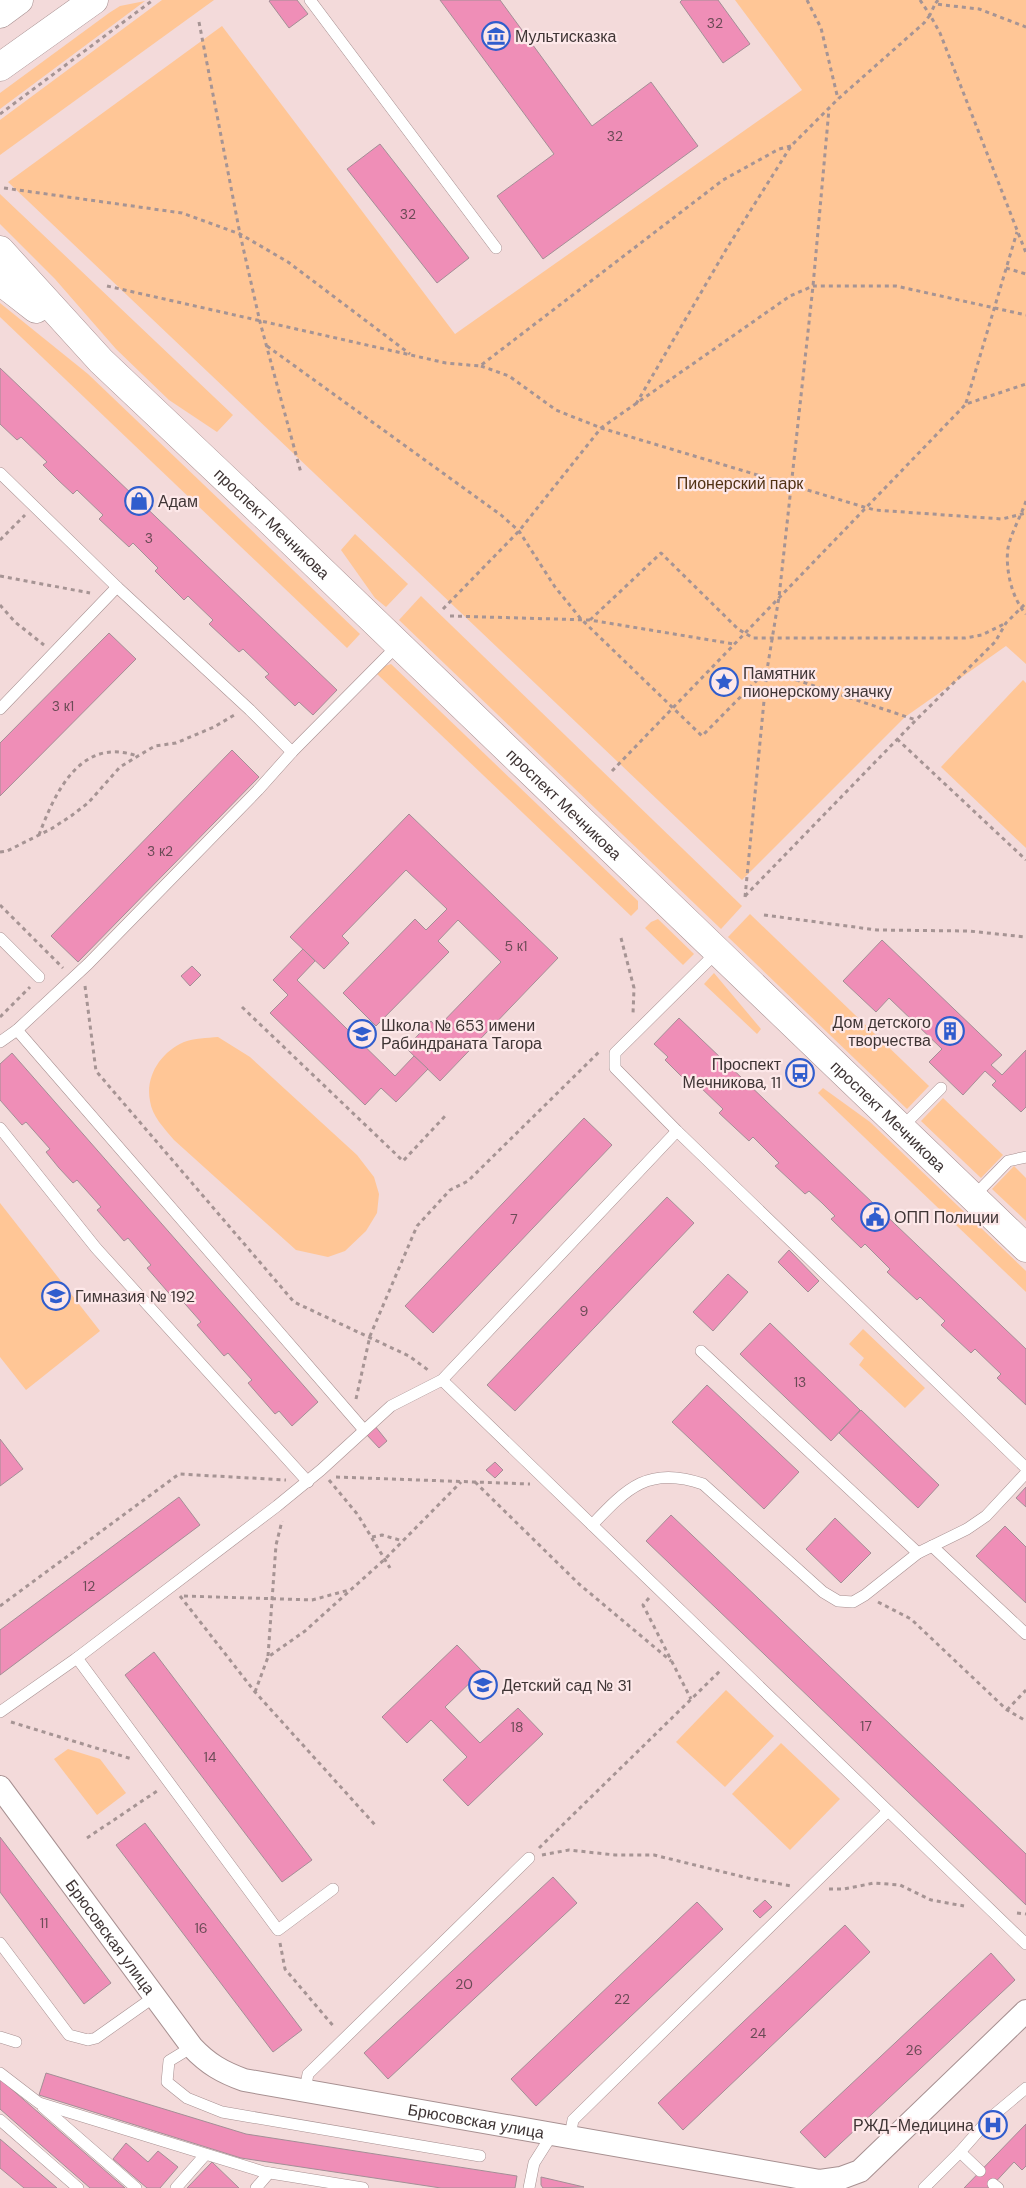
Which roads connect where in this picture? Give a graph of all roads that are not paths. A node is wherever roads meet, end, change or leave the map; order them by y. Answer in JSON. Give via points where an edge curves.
{"nodes":[{"id":1,"x":19,"y":0,"type":"edge"},
{"id":2,"x":310,"y":0,"type":"edge"},
{"id":3,"x":95,"y":1,"type":"edge"},
{"id":4,"x":0,"y":14,"type":"edge"},
{"id":5,"x":0,"y":67,"type":"edge"},
{"id":6,"x":496,"y":248,"type":"dead end"},
{"id":7,"x":0,"y":250,"type":"edge"},
{"id":8,"x":0,"y":281,"type":"edge"},
{"id":9,"x":101,"y":361,"type":"junction"},
{"id":10,"x":0,"y":472,"type":"edge"},
{"id":11,"x":117,"y":587,"type":"junction"},
{"id":12,"x":399,"y":644,"type":"junction"},
{"id":13,"x":0,"y":709,"type":"edge"},
{"id":14,"x":292,"y":752,"type":"junction"},
{"id":15,"x":0,"y":938,"type":"edge"},
{"id":16,"x":718,"y":952,"type":"junction"},
{"id":17,"x":39,"y":977,"type":"road end"},
{"id":18,"x":17,"y":1030,"type":"junction"},
{"id":19,"x":0,"y":1042,"type":"edge"},
{"id":20,"x":941,"y":1088,"type":"dead end"},
{"id":21,"x":0,"y":1128,"type":"edge"},
{"id":22,"x":901,"y":1128,"type":"junction"},
{"id":23,"x":677,"y":1131,"type":"junction"},
{"id":24,"x":1026,"y":1158,"type":"edge"},
{"id":25,"x":973,"y":1197,"type":"junction"},
{"id":26,"x":1026,"y":1248,"type":"edge"},
{"id":27,"x":702,"y":1351,"type":"dead end"},
{"id":28,"x":442,"y":1380,"type":"junction"},
{"id":29,"x":364,"y":1430,"type":"junction"},
{"id":30,"x":1026,"y":1468,"type":"edge"},
{"id":31,"x":1026,"y":1473,"type":"edge"},
{"id":32,"x":308,"y":1482,"type":"junction"},
{"id":33,"x":592,"y":1525,"type":"junction"},
{"id":34,"x":932,"y":1546,"type":"junction"},
{"id":35,"x":918,"y":1553,"type":"junction"},
{"id":36,"x":1026,"y":1634,"type":"edge"},
{"id":37,"x":77,"y":1658,"type":"junction"},
{"id":38,"x":0,"y":1712,"type":"edge"},
{"id":39,"x":0,"y":1787,"type":"edge"},
{"id":40,"x":888,"y":1811,"type":"junction"},
{"id":41,"x":529,"y":1858,"type":"road end"},
{"id":42,"x":333,"y":1888,"type":"dead end"},
{"id":43,"x":0,"y":1943,"type":"edge"},
{"id":44,"x":1026,"y":1944,"type":"edge"},
{"id":45,"x":154,"y":1997,"type":"junction"},
{"id":46,"x":1026,"y":2012,"type":"edge"},
{"id":47,"x":0,"y":2037,"type":"edge"},
{"id":48,"x":16,"y":2042,"type":"dead end"},
{"id":49,"x":192,"y":2047,"type":"junction"},
{"id":50,"x":0,"y":2073,"type":"edge"},
{"id":51,"x":1026,"y":2088,"type":"edge"},
{"id":52,"x":305,"y":2090,"type":"junction"},
{"id":53,"x":39,"y":2103,"type":"junction"},
{"id":54,"x":0,"y":2120,"type":"edge"},
{"id":55,"x":561,"y":2134,"type":"junction"},
{"id":56,"x":960,"y":2152,"type":"junction"},
{"id":57,"x":205,"y":2155,"type":"junction"},
{"id":58,"x":480,"y":2156,"type":"dead end"},
{"id":59,"x":980,"y":2171,"type":"dead end"},
{"id":60,"x":269,"y":2173,"type":"junction"},
{"id":61,"x":347,"y":2187,"type":"edge"},
{"id":62,"x":78,"y":2188,"type":"edge"},
{"id":63,"x":136,"y":2188,"type":"edge"},
{"id":64,"x":176,"y":2188,"type":"edge"},
{"id":65,"x":256,"y":2188,"type":"edge"},
{"id":66,"x":363,"y":2188,"type":"edge"},
{"id":67,"x":529,"y":2188,"type":"edge"},
{"id":68,"x":924,"y":2188,"type":"edge"}],
"edges":[{"from":1,"to":4,"type":"street"},
{"from":2,"to":6,"type":"lane"},
{"from":3,"to":5,"type":"street"},
{"from":7,"to":9,"type":"street","name":"проспект Мечникова"},
{"from":8,"to":9,"type":"street","name":"проспект Мечникова"},
{"from":9,"to":12,"type":"street","name":"проспект Мечникова"},
{"from":10,"to":11,"type":"lane"},
{"from":11,"to":13,"type":"lane"},
{"from":11,"to":14,"type":"lane"},
{"from":12,"to":14,"type":"lane"},
{"from":12,"to":16,"type":"street","name":"проспект Мечникова"},
{"from":14,"to":18,"type":"lane","via":[[83,968]]},
{"from":15,"to":17,"type":"lane"},
{"from":16,"to":22,"type":"street","name":"проспект Мечникова"},
{"from":16,"to":23,"type":"lane","via":[[615,1053],[615,1068]]},
{"from":18,"to":19,"type":"lane"},
{"from":18,"to":29,"type":"lane"},
{"from":20,"to":22,"type":"lane"},
{"from":21,"to":32,"type":"lane","via":[[96,1248]]},
{"from":22,"to":25,"type":"street","name":"проспект Мечникова"},
{"from":23,"to":28,"type":"lane"},
{"from":23,"to":30,"type":"lane"},
{"from":24,"to":25,"type":"lane","via":[[1008,1161]]},
{"from":25,"to":26,"type":"street","name":"проспект Мечникова"},
{"from":27,"to":35,"type":"lane"},
{"from":28,"to":29,"type":"lane","via":[[391,1406]]},
{"from":28,"to":33,"type":"lane"},
{"from":29,"to":32,"type":"lane"},
{"from":31,"to":34,"type":"lane","via":[[986,1516]]},
{"from":32,"to":37,"type":"lane"},
{"from":33,"to":35,"type":"lane","via":[[618,1497],[644,1481],[664,1476],[684,1477],[703,1484],[823,1592],[838,1600],[853,1602],[866,1595]]},
{"from":33,"to":40,"type":"lane"},
{"from":34,"to":35,"type":"lane"},
{"from":34,"to":36,"type":"lane"},
{"from":37,"to":38,"type":"lane"},
{"from":37,"to":42,"type":"lane","via":[[278,1930]]},
{"from":39,"to":45,"type":"street","name":"Брюсовская улица"},
{"from":40,"to":44,"type":"lane"},
{"from":40,"to":55,"type":"lane"},
{"from":41,"to":52,"type":"lane","via":[[308,2074]]},
{"from":43,"to":45,"type":"lane","via":[[69,2035],[88,2040],[96,2038]]},
{"from":45,"to":49,"type":"street","name":"Брюсовская улица"},
{"from":46,"to":55,"type":"street","name":"Брюсовская улица","via":[[860,2171],[841,2178],[820,2181]]},
{"from":47,"to":48,"type":"lane"},
{"from":49,"to":52,"type":"street","name":"Брюсовская улица","via":[[222,2072],[244,2080]]},
{"from":49,"to":58,"type":"lane","via":[[169,2061],[167,2082],[187,2098],[222,2112]]},
{"from":50,"to":53,"type":"lane"},
{"from":51,"to":56,"type":"lane"},
{"from":52,"to":55,"type":"street","name":"Брюсовская улица"},
{"from":53,"to":57,"type":"lane"},
{"from":53,"to":63,"type":"lane"},
{"from":54,"to":62,"type":"lane"},
{"from":55,"to":67,"type":"lane","via":[[534,2163]]},
{"from":56,"to":59,"type":"lane"},
{"from":56,"to":68,"type":"lane"},
{"from":57,"to":60,"type":"lane"},
{"from":57,"to":64,"type":"lane"},
{"from":60,"to":61,"type":"lane"},
{"from":60,"to":65,"type":"lane"},
{"from":61,"to":66,"type":"lane"}]}
